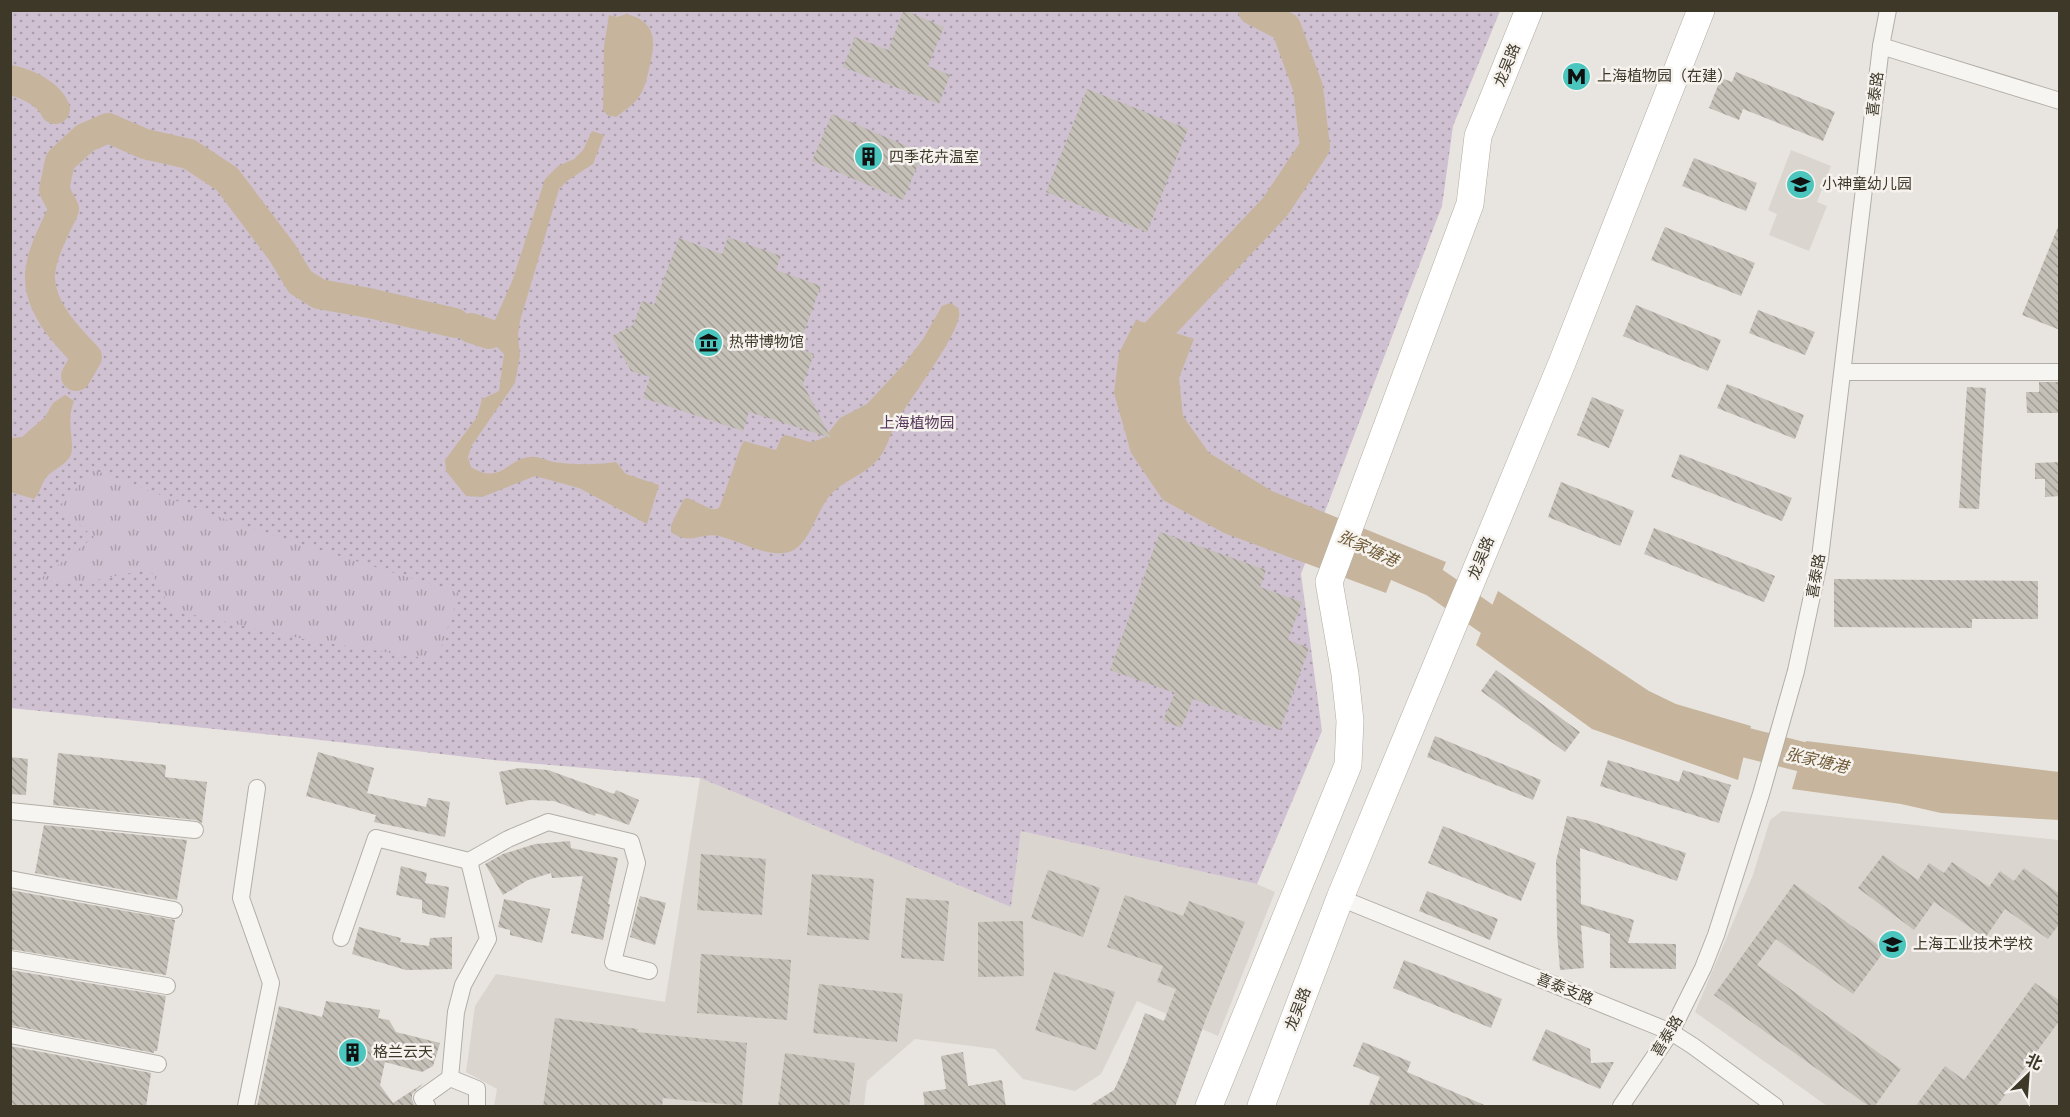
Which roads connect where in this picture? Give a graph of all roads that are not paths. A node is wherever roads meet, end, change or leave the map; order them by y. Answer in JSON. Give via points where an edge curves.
{"nodes":[{"id":1,"x":1528,"y":10,"type":"edge"},
{"id":2,"x":1701,"y":10,"type":"edge"},
{"id":3,"x":1888,"y":10,"type":"edge"},
{"id":4,"x":1881,"y":46,"type":"junction"},
{"id":5,"x":2060,"y":101,"type":"edge"},
{"id":6,"x":1843,"y":372,"type":"junction"},
{"id":7,"x":2060,"y":372,"type":"edge"},
{"id":8,"x":257,"y":788,"type":"dead end"},
{"id":9,"x":10,"y":811,"type":"edge"},
{"id":10,"x":195,"y":830,"type":"dead end"},
{"id":11,"x":469,"y":861,"type":"junction"},
{"id":12,"x":10,"y":879,"type":"edge"},
{"id":13,"x":1340,"y":898,"type":"junction"},
{"id":14,"x":174,"y":910,"type":"dead end"},
{"id":15,"x":341,"y":938,"type":"dead end"},
{"id":16,"x":10,"y":959,"type":"edge"},
{"id":17,"x":649,"y":971,"type":"dead end"},
{"id":18,"x":167,"y":986,"type":"dead end"},
{"id":19,"x":1671,"y":1032,"type":"junction"},
{"id":20,"x":10,"y":1035,"type":"edge"},
{"id":21,"x":158,"y":1064,"type":"dead end"},
{"id":22,"x":450,"y":1078,"type":"junction"},
{"id":23,"x":246,"y":1107,"type":"edge"},
{"id":24,"x":427,"y":1107,"type":"edge"},
{"id":25,"x":477,"y":1107,"type":"edge"},
{"id":26,"x":1209,"y":1107,"type":"edge"},
{"id":27,"x":1262,"y":1107,"type":"edge"},
{"id":28,"x":1621,"y":1107,"type":"edge"},
{"id":29,"x":1775,"y":1107,"type":"edge"}],
"edges":[{"from":1,"to":26,"type":"main road","name":"龙吴路","via":[[1478,136],[1470,204],[1329,582],[1350,721],[1348,765]]},
{"from":2,"to":13,"type":"main road","name":"龙吴路","via":[[1562,363]]},
{"from":3,"to":4,"type":"street","name":"喜泰路"},
{"from":4,"to":5,"type":"street"},
{"from":4,"to":6,"type":"street","name":"喜泰路"},
{"from":6,"to":7,"type":"street"},
{"from":6,"to":19,"type":"street","name":"喜泰路","via":[[1820,558],[1796,671],[1716,935]]},
{"from":8,"to":23,"type":"street","via":[[241,898],[271,983]]},
{"from":9,"to":10,"type":"street"},
{"from":11,"to":15,"type":"street","via":[[376,838]]},
{"from":11,"to":17,"type":"street","via":[[548,822],[631,842],[638,863],[613,962]]},
{"from":11,"to":22,"type":"street","via":[[488,939],[463,985],[458,1003]]},
{"from":12,"to":14,"type":"street"},
{"from":13,"to":19,"type":"street","name":"喜泰支路"},
{"from":13,"to":27,"type":"main road","name":"龙吴路"},
{"from":16,"to":18,"type":"street"},
{"from":19,"to":28,"type":"street","name":"喜泰路"},
{"from":19,"to":29,"type":"street","name":"喜泰支路"},
{"from":20,"to":21,"type":"street"},
{"from":22,"to":24,"type":"street","via":[[422,1098]]},
{"from":22,"to":25,"type":"street","via":[[477,1089]]}]}
